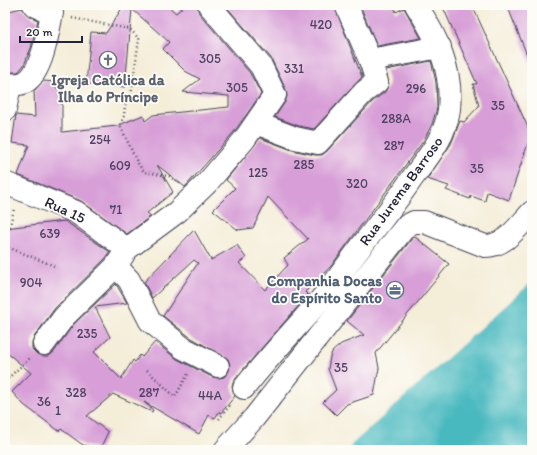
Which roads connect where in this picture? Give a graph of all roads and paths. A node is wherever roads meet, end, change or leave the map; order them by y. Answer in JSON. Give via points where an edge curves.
{"nodes":[{"id":1,"x":209,"y":5,"type":"edge"},
{"id":2,"x":346,"y":5,"type":"edge"},
{"id":3,"x":416,"y":5,"type":"edge"},
{"id":4,"x":43,"y":9,"type":"edge"},
{"id":5,"x":440,"y":47,"type":"junction"},
{"id":6,"x":370,"y":60,"type":"junction"},
{"id":7,"x":7,"y":85,"type":"edge"},
{"id":8,"x":5,"y":110,"type":"edge"},
{"id":9,"x":256,"y":123,"type":"junction"},
{"id":10,"x":12,"y":186,"type":"edge"},
{"id":11,"x":193,"y":198,"type":"junction"},
{"id":12,"x":532,"y":212,"type":"edge"},
{"id":13,"x":5,"y":246,"type":"edge"},
{"id":14,"x":122,"y":257,"type":"junction"},
{"id":15,"x":57,"y":267,"type":"dead end"},
{"id":16,"x":44,"y":344,"type":"joint"},
{"id":17,"x":209,"y":360,"type":"joint"},
{"id":18,"x":147,"y":370,"type":"dead end"},
{"id":19,"x":5,"y":380,"type":"edge"},
{"id":20,"x":244,"y":388,"type":"dead end"},
{"id":21,"x":225,"y":450,"type":"edge"}],
"edges":[{"from":1,"to":9,"type":"street","via":[[262,66],[275,95]]},
{"from":2,"to":6,"type":"street"},
{"from":3,"to":5,"type":"street","name":"Rua Jurema Barroso"},
{"from":4,"to":7,"type":"street","via":[[37,70],[23,83]]},
{"from":4,"to":11,"type":"path","via":[[130,29],[139,39],[131,96],[125,105],[120,125],[144,172],[170,176]]},
{"from":5,"to":6,"type":"street"},
{"from":5,"to":20,"type":"street","name":"Rua Jurema Barroso","via":[[448,72],[449,110],[444,131],[434,149],[399,199],[320,300]]},
{"from":6,"to":9,"type":"street","via":[[376,82],[318,144]]},
{"from":7,"to":8,"type":"street"},
{"from":9,"to":11,"type":"street","via":[[233,154]]},
{"from":10,"to":13,"type":"path"},
{"from":10,"to":14,"type":"street","name":"Rua 15","via":[[76,212]]},
{"from":11,"to":14,"type":"street"},
{"from":12,"to":21,"type":"street","via":[[505,240],[495,246],[484,246],[424,222],[414,222],[406,226],[254,418]]},
{"from":13,"to":15,"type":"path"},
{"from":14,"to":16,"type":"street","via":[[64,318]]},
{"from":14,"to":17,"type":"street","name":"Rua 15","via":[[129,280],[150,321],[178,345]]},
{"from":16,"to":19,"type":"path","via":[[40,360],[32,355]]},
{"from":17,"to":18,"type":"path","via":[[175,397]]}]}
